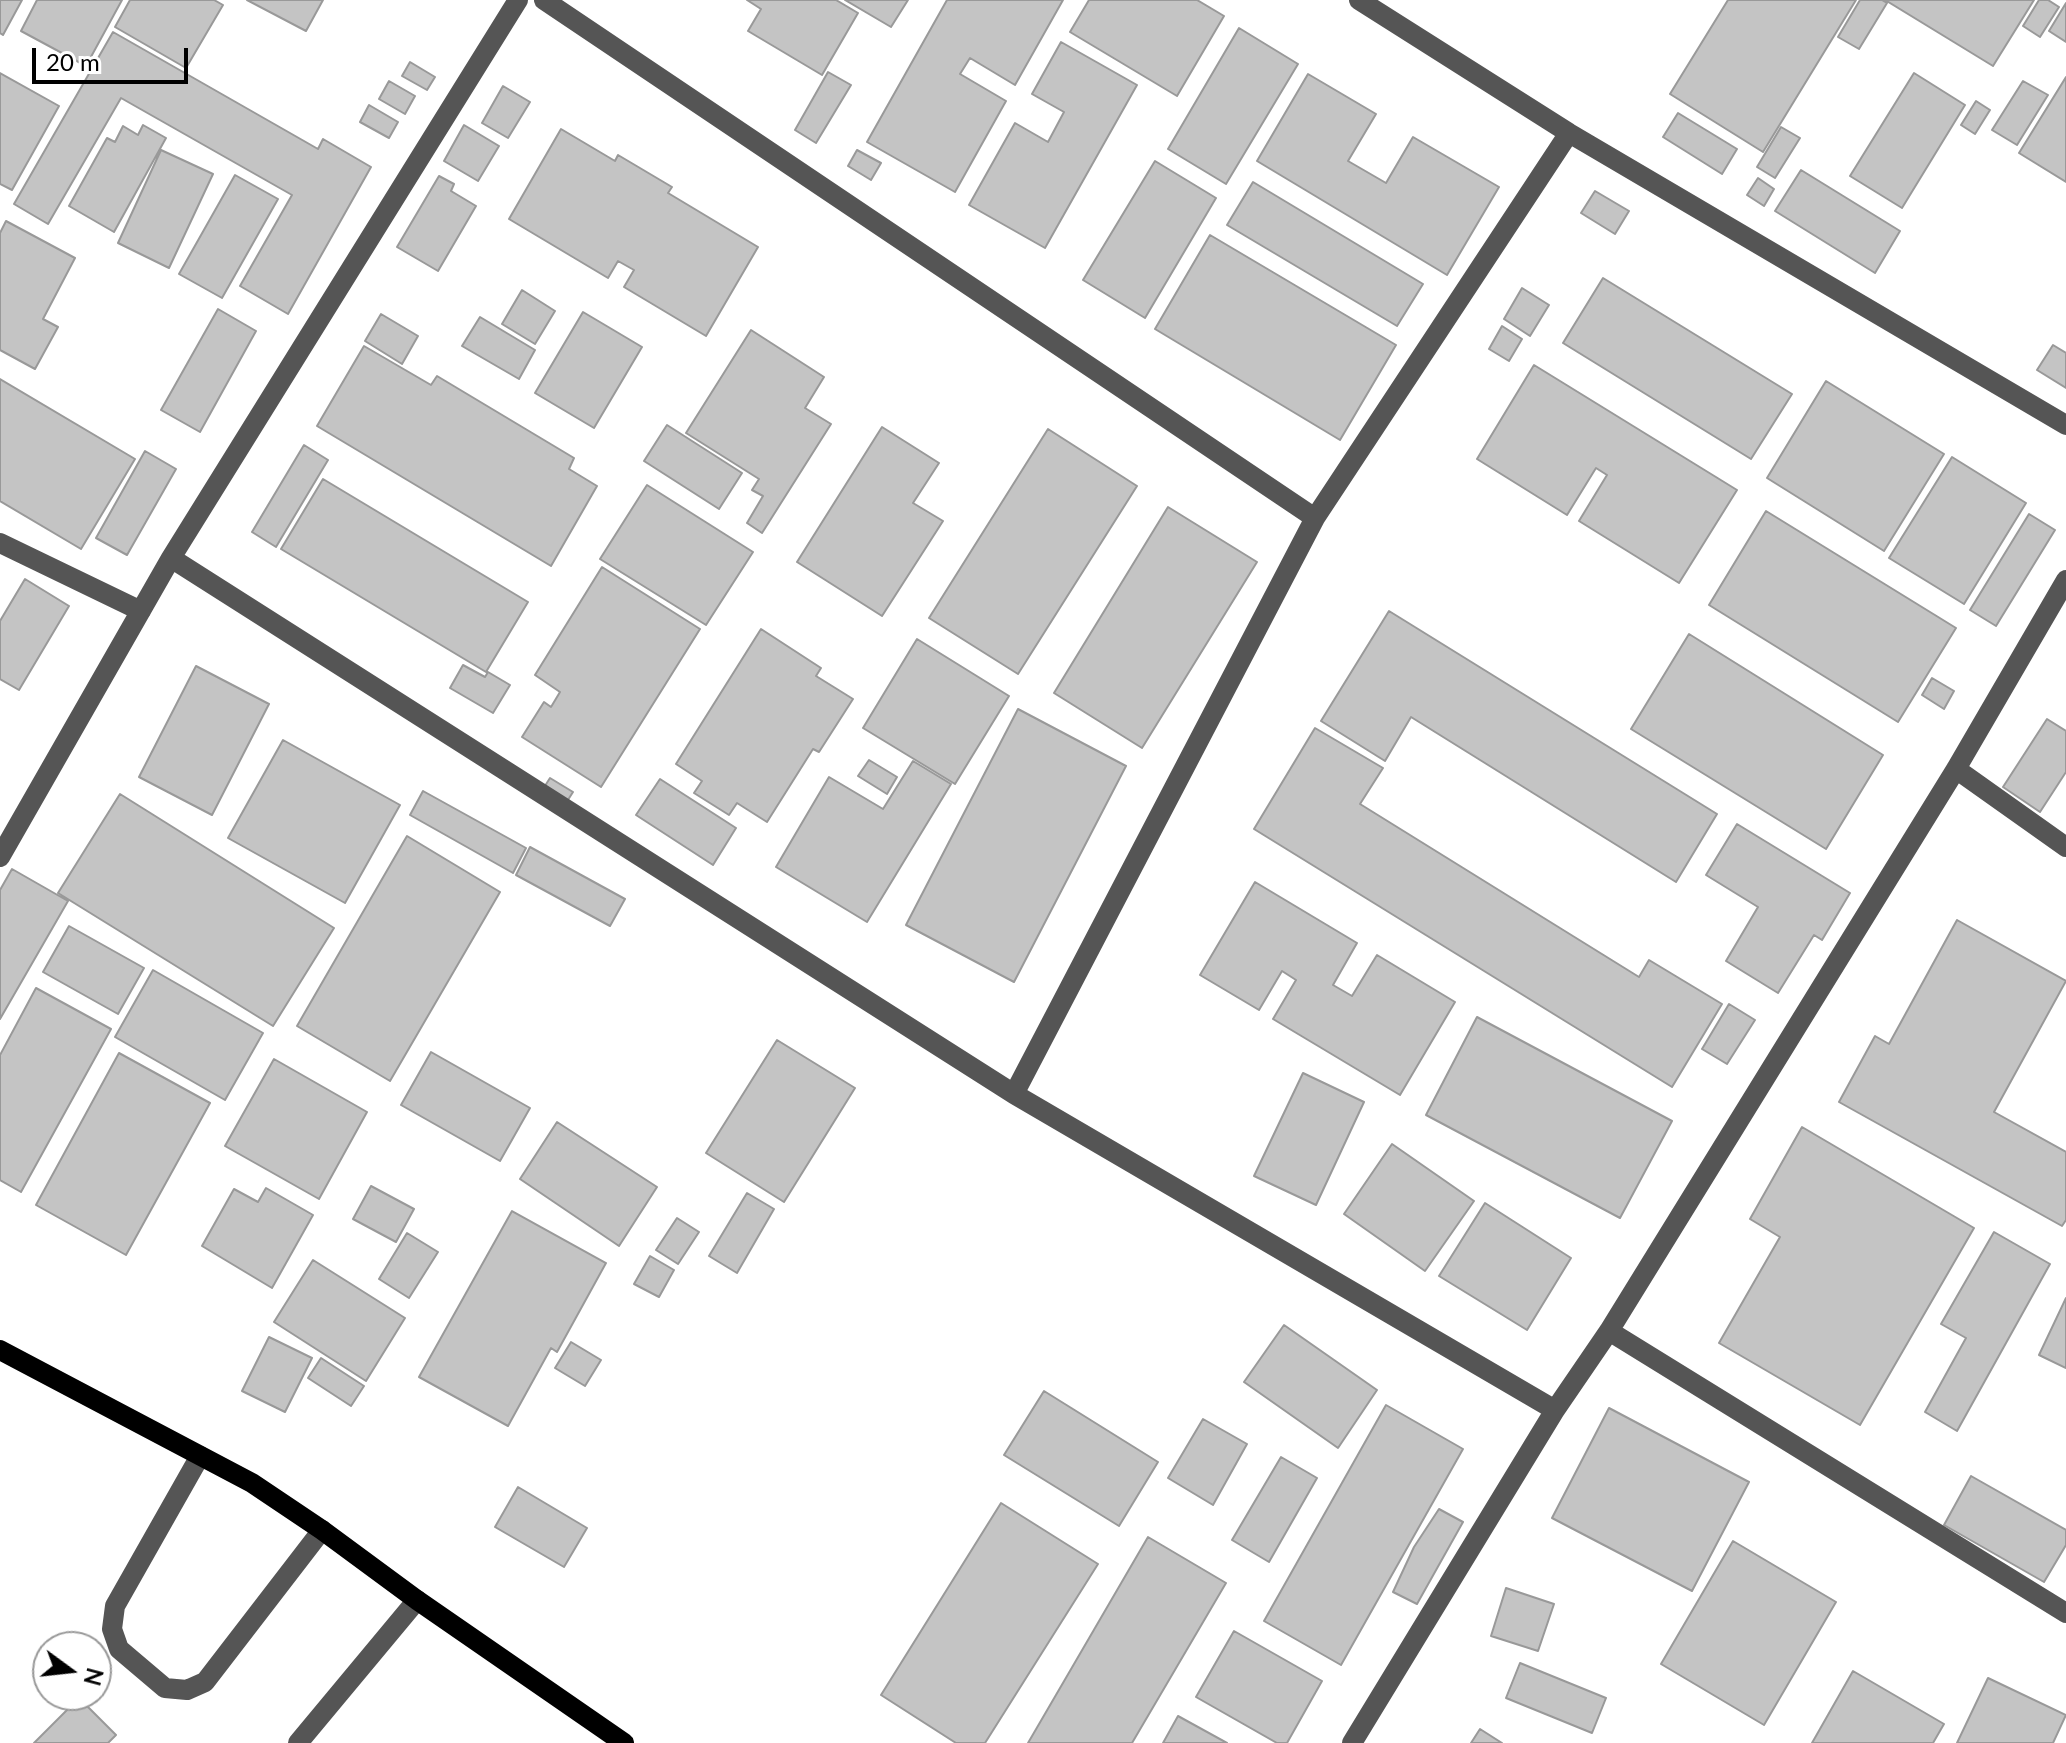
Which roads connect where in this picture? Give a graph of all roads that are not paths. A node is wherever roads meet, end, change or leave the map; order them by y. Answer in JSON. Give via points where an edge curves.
{"nodes":[{"id":1,"x":518,"y":0,"type":"edge"},
{"id":2,"x":544,"y":0,"type":"edge"},
{"id":3,"x":1359,"y":0,"type":"edge"},
{"id":4,"x":1569,"y":133,"type":"junction"},
{"id":5,"x":2066,"y":425,"type":"edge"},
{"id":6,"x":1315,"y":518,"type":"junction"},
{"id":7,"x":0,"y":543,"type":"edge"},
{"id":8,"x":171,"y":558,"type":"junction"},
{"id":9,"x":2066,"y":580,"type":"edge"},
{"id":10,"x":141,"y":611,"type":"junction"},
{"id":11,"x":1956,"y":769,"type":"junction"},
{"id":12,"x":2066,"y":847,"type":"edge"},
{"id":13,"x":0,"y":857,"type":"edge"},
{"id":14,"x":1014,"y":1094,"type":"junction"},
{"id":15,"x":1609,"y":1331,"type":"junction"},
{"id":16,"x":0,"y":1350,"type":"edge"},
{"id":17,"x":1555,"y":1410,"type":"junction"},
{"id":18,"x":200,"y":1456,"type":"junction"},
{"id":19,"x":322,"y":1530,"type":"junction"},
{"id":20,"x":417,"y":1600,"type":"junction"},
{"id":21,"x":2066,"y":1613,"type":"edge"},
{"id":22,"x":298,"y":1743,"type":"edge"},
{"id":23,"x":624,"y":1743,"type":"edge"},
{"id":24,"x":1352,"y":1743,"type":"edge"}],
"edges":[{"from":1,"to":8,"type":"street"},
{"from":2,"to":6,"type":"street"},
{"from":3,"to":4,"type":"street"},
{"from":4,"to":5,"type":"street"},
{"from":4,"to":6,"type":"street"},
{"from":6,"to":14,"type":"street"},
{"from":7,"to":10,"type":"street"},
{"from":8,"to":10,"type":"street"},
{"from":8,"to":14,"type":"street"},
{"from":9,"to":11,"type":"street"},
{"from":10,"to":13,"type":"street"},
{"from":11,"to":12,"type":"street"},
{"from":11,"to":15,"type":"street"},
{"from":14,"to":17,"type":"street"},
{"from":15,"to":17,"type":"street"},
{"from":15,"to":21,"type":"street"},
{"from":16,"to":18,"type":"main road"},
{"from":17,"to":24,"type":"street"},
{"from":18,"to":19,"type":"main road"},
{"from":18,"to":19,"type":"street","via":[[115,1606],[112,1629],[119,1649],[165,1688],[187,1690],[205,1682]]},
{"from":19,"to":20,"type":"main road"},
{"from":20,"to":22,"type":"street"},
{"from":20,"to":23,"type":"main road"}]}
